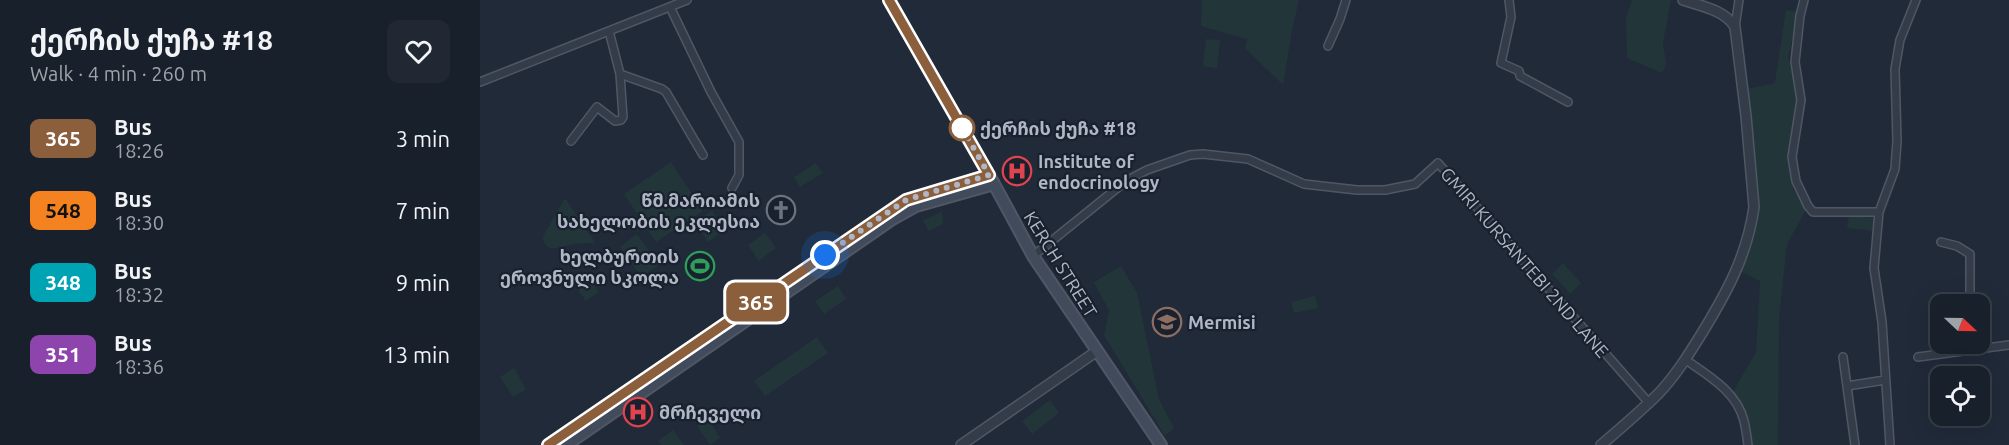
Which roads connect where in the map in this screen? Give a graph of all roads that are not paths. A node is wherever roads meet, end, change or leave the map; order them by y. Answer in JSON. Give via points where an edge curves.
{"nodes":[{"id":1,"x":687,"y":0,"type":"edge"},
{"id":2,"x":889,"y":0,"type":"edge"},
{"id":3,"x":1346,"y":0,"type":"edge"},
{"id":4,"x":1509,"y":0,"type":"edge"},
{"id":5,"x":1683,"y":0,"type":"edge"},
{"id":6,"x":1739,"y":0,"type":"edge"},
{"id":7,"x":1804,"y":0,"type":"edge"},
{"id":8,"x":1916,"y":0,"type":"edge"},
{"id":9,"x":670,"y":7,"type":"junction"},
{"id":10,"x":1735,"y":27,"type":"junction"},
{"id":11,"x":609,"y":31,"type":"junction"},
{"id":12,"x":1328,"y":46,"type":"dead end"},
{"id":13,"x":620,"y":75,"type":"junction"},
{"id":14,"x":480,"y":82,"type":"edge"},
{"id":15,"x":1568,"y":102,"type":"dead end"},
{"id":16,"x":571,"y":141,"type":"dead end"},
{"id":17,"x":703,"y":155,"type":"dead end"},
{"id":18,"x":992,"y":179,"type":"junction"},
{"id":19,"x":732,"y":188,"type":"dead end"},
{"id":20,"x":1879,"y":212,"type":"junction"},
{"id":21,"x":1941,"y":242,"type":"dead end"},
{"id":22,"x":1033,"y":256,"type":"junction"},
{"id":23,"x":1971,"y":294,"type":"edge"},
{"id":24,"x":2009,"y":345,"type":"edge"},
{"id":25,"x":1990,"y":346,"type":"edge"},
{"id":26,"x":1096,"y":351,"type":"junction"},
{"id":27,"x":1934,"y":354,"type":"edge"},
{"id":28,"x":1843,"y":357,"type":"dead end"},
{"id":29,"x":1918,"y":357,"type":"dead end"},
{"id":30,"x":1686,"y":360,"type":"junction"},
{"id":31,"x":1885,"y":380,"type":"junction"},
{"id":32,"x":1848,"y":386,"type":"junction"},
{"id":33,"x":1649,"y":403,"type":"junction"},
{"id":34,"x":612,"y":407,"type":"junction"},
{"id":35,"x":548,"y":445,"type":"edge"},
{"id":36,"x":566,"y":445,"type":"edge"},
{"id":37,"x":961,"y":445,"type":"edge"},
{"id":38,"x":1161,"y":445,"type":"edge"},
{"id":39,"x":1601,"y":445,"type":"edge"},
{"id":40,"x":1748,"y":445,"type":"edge"},
{"id":41,"x":1855,"y":445,"type":"edge"},
{"id":42,"x":1890,"y":445,"type":"edge"}],
"edges":[{"from":1,"to":9,"type":"street"},
{"from":2,"to":18,"type":"main road","name":"KERCH STREET"},
{"from":3,"to":12,"type":"street"},
{"from":4,"to":15,"type":"street","via":[[1511,17],[1501,63]]},
{"from":5,"to":10,"type":"street","via":[[1719,12],[1731,19]]},
{"from":6,"to":10,"type":"street"},
{"from":7,"to":20,"type":"street","via":[[1794,62],[1801,100],[1792,157],[1796,181],[1813,212]]},
{"from":8,"to":20,"type":"street","via":[[1900,40],[1895,69],[1895,169]]},
{"from":9,"to":11,"type":"street"},
{"from":9,"to":19,"type":"street","via":[[739,142],[739,175]]},
{"from":10,"to":30,"type":"street","via":[[1754,207],[1742,260]]},
{"from":11,"to":13,"type":"street"},
{"from":11,"to":14,"type":"street"},
{"from":13,"to":16,"type":"street","via":[[624,112],[621,120],[615,121],[597,107]]},
{"from":13,"to":17,"type":"street","via":[[666,92]]},
{"from":18,"to":22,"type":"main road","name":"KERCH STREET"},
{"from":18,"to":34,"type":"main road","via":[[888,217]]},
{"from":20,"to":31,"type":"street","via":[[1874,276],[1882,322]]},
{"from":21,"to":23,"type":"street","via":[[1970,254]]},
{"from":22,"to":26,"type":"main road","name":"KERCH STREET"},
{"from":22,"to":33,"type":"street","name":"GMIRI KURSANTEBI 2ND LANE","via":[[1126,181],[1190,155],[1248,159],[1304,183],[1357,190],[1415,184],[1438,163]]},
{"from":24,"to":25,"type":"street"},
{"from":26,"to":37,"type":"street"},
{"from":26,"to":38,"type":"main road","name":"KERCH STREET"},
{"from":27,"to":29,"type":"street"},
{"from":28,"to":32,"type":"street"},
{"from":30,"to":33,"type":"street"},
{"from":30,"to":40,"type":"street","via":[[1734,399],[1744,420]]},
{"from":31,"to":32,"type":"street"},
{"from":31,"to":42,"type":"street"},
{"from":32,"to":41,"type":"street"},
{"from":33,"to":39,"type":"street"},
{"from":34,"to":35,"type":"main road"},
{"from":34,"to":36,"type":"main road"}]}
